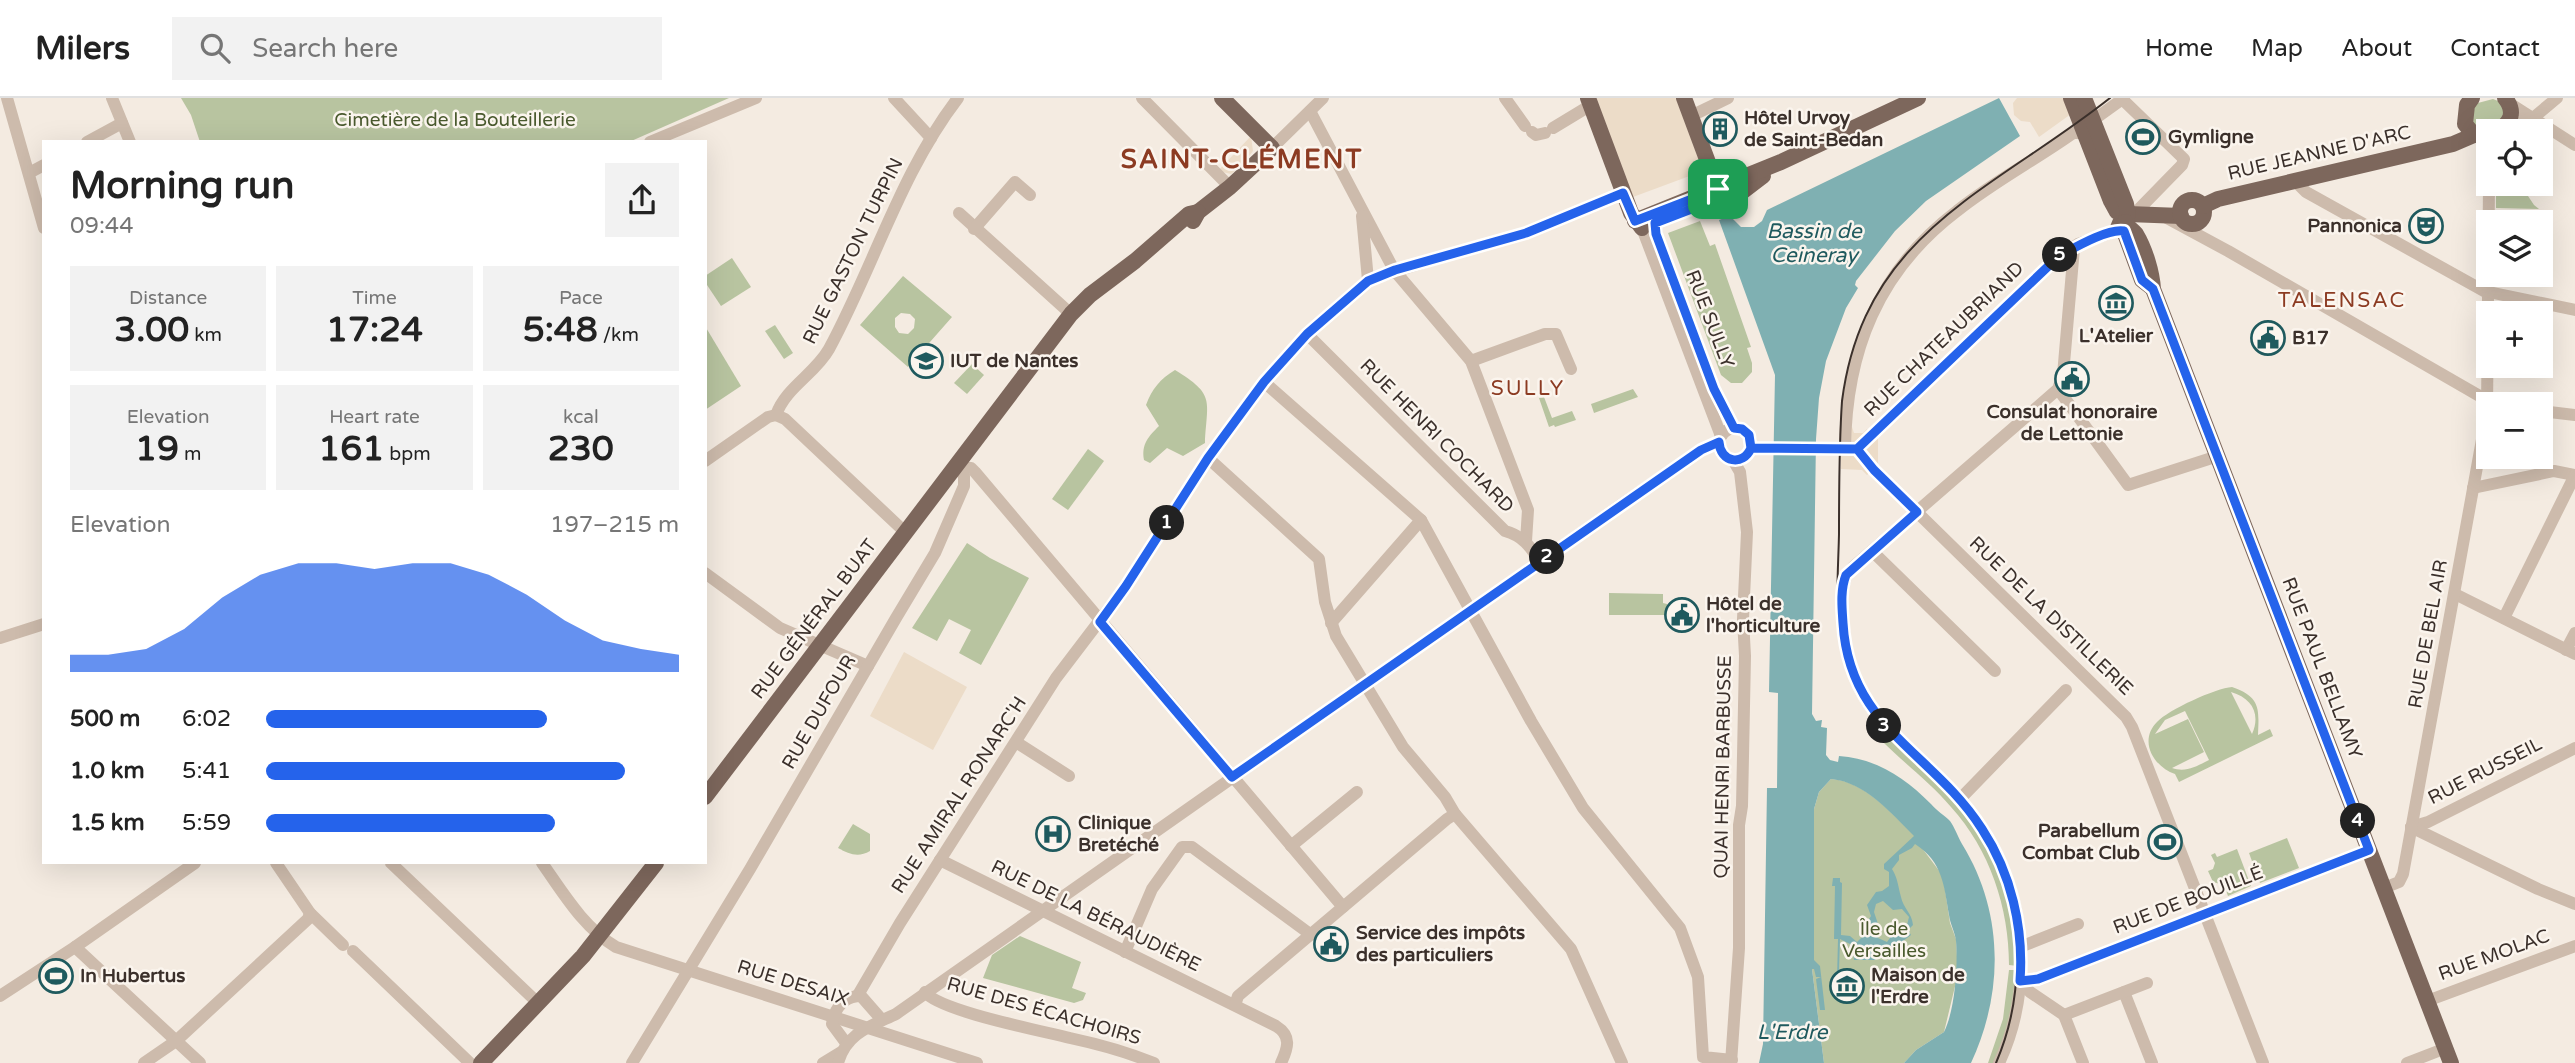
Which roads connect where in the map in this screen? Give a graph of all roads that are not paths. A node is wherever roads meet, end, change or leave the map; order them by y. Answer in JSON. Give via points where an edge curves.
{"nodes":[{"id":1,"x":8,"y":98,"type":"edge"},
{"id":2,"x":112,"y":98,"type":"edge"},
{"id":3,"x":756,"y":98,"type":"edge"},
{"id":4,"x":894,"y":98,"type":"edge"},
{"id":5,"x":958,"y":98,"type":"edge"},
{"id":6,"x":1142,"y":98,"type":"edge"},
{"id":7,"x":1222,"y":98,"type":"edge"},
{"id":8,"x":1323,"y":98,"type":"edge"},
{"id":9,"x":1506,"y":98,"type":"edge"},
{"id":10,"x":1685,"y":98,"type":"edge"},
{"id":11,"x":1728,"y":98,"type":"edge"},
{"id":12,"x":1918,"y":98,"type":"edge"},
{"id":13,"x":2071,"y":98,"type":"edge"},
{"id":14,"x":2084,"y":98,"type":"edge"},
{"id":15,"x":2471,"y":98,"type":"edge"},
{"id":16,"x":2557,"y":98,"type":"edge"},
{"id":17,"x":2123,"y":99,"type":"edge"},
{"id":18,"x":1590,"y":101,"type":"edge"},
{"id":19,"x":2507,"y":101,"type":"edge"},
{"id":20,"x":1310,"y":110,"type":"junction"},
{"id":21,"x":1691,"y":116,"type":"junction"},
{"id":22,"x":2533,"y":118,"type":"junction"},
{"id":23,"x":2506,"y":119,"type":"edge"},
{"id":24,"x":2530,"y":119,"type":"edge"},
{"id":25,"x":2465,"y":120,"type":"junction"},
{"id":26,"x":122,"y":123,"type":"junction"},
{"id":27,"x":2089,"y":127,"type":"junction"},
{"id":28,"x":2476,"y":130,"type":"edge"},
{"id":29,"x":2476,"y":137,"type":"edge"},
{"id":30,"x":932,"y":138,"type":"junction"},
{"id":31,"x":91,"y":140,"type":"edge"},
{"id":32,"x":129,"y":140,"type":"edge"},
{"id":33,"x":655,"y":140,"type":"edge"},
{"id":34,"x":2446,"y":145,"type":"junction"},
{"id":35,"x":2575,"y":145,"type":"edge"},
{"id":36,"x":1272,"y":148,"type":"junction"},
{"id":37,"x":42,"y":166,"type":"edge"},
{"id":38,"x":29,"y":173,"type":"junction"},
{"id":39,"x":2295,"y":181,"type":"junction"},
{"id":40,"x":1230,"y":187,"type":"junction"},
{"id":41,"x":1623,"y":193,"type":"junction"},
{"id":42,"x":1030,"y":195,"type":"dead end"},
{"id":43,"x":1716,"y":195,"type":"junction"},
{"id":44,"x":2489,"y":196,"type":"edge"},
{"id":45,"x":958,"y":213,"type":"dead end"},
{"id":46,"x":2187,"y":218,"type":"junction"},
{"id":47,"x":42,"y":221,"type":"edge"},
{"id":48,"x":2126,"y":223,"type":"junction"},
{"id":49,"x":1644,"y":224,"type":"junction"},
{"id":50,"x":974,"y":229,"type":"junction"},
{"id":51,"x":1369,"y":232,"type":"junction"},
{"id":52,"x":2074,"y":248,"type":"junction"},
{"id":53,"x":1395,"y":270,"type":"junction"},
{"id":54,"x":1368,"y":281,"type":"junction"},
{"id":55,"x":2487,"y":291,"type":"junction"},
{"id":56,"x":2486,"y":301,"type":"edge"},
{"id":57,"x":2575,"y":310,"type":"edge"},
{"id":58,"x":1071,"y":314,"type":"junction"},
{"id":59,"x":1307,"y":334,"type":"junction"},
{"id":60,"x":1471,"y":361,"type":"junction"},
{"id":61,"x":1571,"y":369,"type":"dead end"},
{"id":62,"x":2476,"y":378,"type":"edge"},
{"id":63,"x":2453,"y":380,"type":"junction"},
{"id":64,"x":1264,"y":382,"type":"junction"},
{"id":65,"x":2058,"y":389,"type":"junction"},
{"id":66,"x":2476,"y":394,"type":"edge"},
{"id":67,"x":2553,"y":412,"type":"edge"},
{"id":68,"x":776,"y":415,"type":"junction"},
{"id":69,"x":2575,"y":415,"type":"edge"},
{"id":70,"x":1734,"y":428,"type":"junction"},
{"id":71,"x":1720,"y":439,"type":"junction"},
{"id":72,"x":1851,"y":449,"type":"junction"},
{"id":73,"x":1753,"y":451,"type":"junction"},
{"id":74,"x":2218,"y":456,"type":"junction"},
{"id":75,"x":1208,"y":458,"type":"junction"},
{"id":76,"x":707,"y":460,"type":"edge"},
{"id":77,"x":1733,"y":460,"type":"junction"},
{"id":78,"x":2477,"y":469,"type":"edge"},
{"id":79,"x":961,"y":471,"type":"junction"},
{"id":80,"x":1740,"y":472,"type":"junction"},
{"id":81,"x":2575,"y":475,"type":"edge"},
{"id":82,"x":2473,"y":488,"type":"junction"},
{"id":83,"x":1917,"y":512,"type":"junction"},
{"id":84,"x":1421,"y":520,"type":"junction"},
{"id":85,"x":906,"y":533,"type":"junction"},
{"id":86,"x":1526,"y":541,"type":"junction"},
{"id":87,"x":1872,"y":551,"type":"junction"},
{"id":88,"x":1540,"y":562,"type":"junction"},
{"id":89,"x":707,"y":574,"type":"edge"},
{"id":90,"x":2455,"y":594,"type":"junction"},
{"id":91,"x":1470,"y":611,"type":"junction"},
{"id":92,"x":2504,"y":618,"type":"junction"},
{"id":93,"x":1100,"y":622,"type":"junction"},
{"id":94,"x":1331,"y":623,"type":"junction"},
{"id":95,"x":42,"y":625,"type":"edge"},
{"id":96,"x":2575,"y":633,"type":"edge"},
{"id":97,"x":0,"y":638,"type":"edge"},
{"id":98,"x":820,"y":646,"type":"junction"},
{"id":99,"x":2571,"y":652,"type":"edge"},
{"id":100,"x":868,"y":666,"type":"junction"},
{"id":101,"x":1995,"y":671,"type":"dead end"},
{"id":102,"x":1364,"y":684,"type":"junction"},
{"id":103,"x":2066,"y":690,"type":"dead end"},
{"id":104,"x":1016,"y":742,"type":"junction"},
{"id":105,"x":2575,"y":748,"type":"edge"},
{"id":106,"x":1069,"y":776,"type":"dead end"},
{"id":107,"x":1232,"y":777,"type":"junction"},
{"id":108,"x":1357,"y":792,"type":"dead end"},
{"id":109,"x":707,"y":794,"type":"edge"},
{"id":110,"x":1960,"y":799,"type":"junction"},
{"id":111,"x":1455,"y":814,"type":"junction"},
{"id":112,"x":2411,"y":827,"type":"junction"},
{"id":113,"x":1291,"y":846,"type":"junction"},
{"id":114,"x":2369,"y":850,"type":"junction"},
{"id":115,"x":940,"y":860,"type":"junction"},
{"id":116,"x":194,"y":864,"type":"edge"},
{"id":117,"x":277,"y":864,"type":"edge"},
{"id":118,"x":392,"y":864,"type":"edge"},
{"id":119,"x":543,"y":864,"type":"edge"},
{"id":120,"x":655,"y":864,"type":"edge"},
{"id":121,"x":2384,"y":888,"type":"junction"},
{"id":122,"x":2575,"y":904,"type":"edge"},
{"id":123,"x":1343,"y":907,"type":"junction"},
{"id":124,"x":1042,"y":910,"type":"junction"},
{"id":125,"x":310,"y":913,"type":"junction"},
{"id":126,"x":2205,"y":914,"type":"junction"},
{"id":127,"x":2078,"y":924,"type":"dead end"},
{"id":128,"x":1310,"y":934,"type":"junction"},
{"id":129,"x":598,"y":936,"type":"junction"},
{"id":130,"x":2575,"y":946,"type":"edge"},
{"id":131,"x":75,"y":947,"type":"junction"},
{"id":132,"x":2020,"y":947,"type":"junction"},
{"id":133,"x":1125,"y":952,"type":"junction"},
{"id":134,"x":687,"y":970,"type":"junction"},
{"id":135,"x":2020,"y":981,"type":"junction"},
{"id":136,"x":2147,"y":983,"type":"dead end"},
{"id":137,"x":925,"y":992,"type":"junction"},
{"id":138,"x":2124,"y":992,"type":"junction"},
{"id":139,"x":858,"y":995,"type":"junction"},
{"id":140,"x":0,"y":996,"type":"edge"},
{"id":141,"x":2427,"y":1001,"type":"junction"},
{"id":142,"x":538,"y":1003,"type":"junction"},
{"id":143,"x":1235,"y":1005,"type":"junction"},
{"id":144,"x":2064,"y":1015,"type":"junction"},
{"id":145,"x":834,"y":1016,"type":"junction"},
{"id":146,"x":882,"y":1020,"type":"junction"},
{"id":147,"x":867,"y":1026,"type":"junction"},
{"id":148,"x":176,"y":1041,"type":"junction"},
{"id":149,"x":842,"y":1053,"type":"edge"},
{"id":150,"x":2449,"y":1056,"type":"edge"},
{"id":151,"x":1732,"y":1062,"type":"edge"},
{"id":152,"x":2414,"y":1062,"type":"edge"},
{"id":153,"x":144,"y":1063,"type":"edge"},
{"id":154,"x":200,"y":1063,"type":"edge"},
{"id":155,"x":470,"y":1063,"type":"edge"},
{"id":156,"x":481,"y":1063,"type":"edge"},
{"id":157,"x":632,"y":1063,"type":"edge"},
{"id":158,"x":823,"y":1063,"type":"edge"},
{"id":159,"x":977,"y":1063,"type":"edge"},
{"id":160,"x":1154,"y":1063,"type":"edge"},
{"id":161,"x":1281,"y":1063,"type":"edge"},
{"id":162,"x":1622,"y":1063,"type":"edge"},
{"id":163,"x":1999,"y":1063,"type":"edge"},
{"id":164,"x":2083,"y":1063,"type":"edge"},
{"id":165,"x":2152,"y":1063,"type":"edge"},
{"id":166,"x":2263,"y":1063,"type":"edge"}],
"edges":[{"from":1,"to":38,"type":"street"},
{"from":2,"to":26,"type":"street"},
{"from":3,"to":33,"type":"street"},
{"from":4,"to":30,"type":"street"},
{"from":5,"to":30,"type":"street","name":"RUE GASTON TURPIN"},
{"from":6,"to":40,"type":"street"},
{"from":7,"to":36,"type":"main road"},
{"from":8,"to":20,"type":"street"},
{"from":9,"to":18,"type":"street","via":[[1539,130]]},
{"from":10,"to":21,"type":"main road"},
{"from":11,"to":21,"type":"street"},
{"from":12,"to":43,"type":"main road","via":[[1771,164]]},
{"from":13,"to":27,"type":"main road","name":"RUE PAUL BELLAMY"},
{"from":14,"to":27,"type":"main road","name":"RUE PAUL BELLAMY"},
{"from":15,"to":25,"type":"main road"},
{"from":16,"to":22,"type":"street"},
{"from":17,"to":27,"type":"street"},
{"from":17,"to":48,"type":"street","via":[[2184,159]]},
{"from":18,"to":41,"type":"main road","name":"RUE SULLY"},
{"from":19,"to":22,"type":"street"},
{"from":19,"to":23,"type":"main road","via":[[2511,115]]},
{"from":20,"to":36,"type":"street"},
{"from":20,"to":51,"type":"street","via":[[1362,209]]},
{"from":21,"to":43,"type":"main road"},
{"from":22,"to":24,"type":"street"},
{"from":22,"to":35,"type":"street"},
{"from":25,"to":28,"type":"main road","via":[[2467,128]]},
{"from":25,"to":34,"type":"main road","via":[[2459,135]]},
{"from":26,"to":31,"type":"street"},
{"from":26,"to":32,"type":"street"},
{"from":27,"to":48,"type":"main road","name":"RUE PAUL BELLAMY","via":[[2110,201]]},
{"from":27,"to":72,"type":"street","via":[[1958,209],[1906,259],[1881,296],[1856,355],[1847,397]]},
{"from":29,"to":34,"type":"main road","name":"RUE JEANNE D'ARC"},
{"from":30,"to":68,"type":"street","name":"RUE GASTON TURPIN","via":[[827,352],[780,403]]},
{"from":34,"to":39,"type":"main road","name":"RUE JEANNE D'ARC"},
{"from":36,"to":40,"type":"main road","name":"RUE GÉNÉRAL BUAT"},
{"from":37,"to":38,"type":"street"},
{"from":38,"to":47,"type":"street"},
{"from":39,"to":46,"type":"main road","name":"RUE JEANNE D'ARC","via":[[2203,206],[2194,200]]},
{"from":39,"to":55,"type":"street","via":[[2306,192]]},
{"from":40,"to":58,"type":"main road","name":"RUE GÉNÉRAL BUAT","via":[[1189,214]]},
{"from":41,"to":49,"type":"main road","name":"RUE SULLY"},
{"from":41,"to":53,"type":"street","name":"RUE AMIRAL RONARC'H","via":[[1526,233]]},
{"from":42,"to":50,"type":"street","via":[[1015,182]]},
{"from":43,"to":49,"type":"main road"},
{"from":44,"to":55,"type":"street","name":"RUE DE BEL AIR"},
{"from":45,"to":50,"type":"street"},
{"from":46,"to":48,"type":"main road"},
{"from":46,"to":48,"type":"main road","via":[[2161,215]]},
{"from":46,"to":63,"type":"street"},
{"from":48,"to":52,"type":"street","name":"RUE CHATEAUBRIAND","via":[[2105,229]]},
{"from":48,"to":74,"type":"main road","name":"RUE PAUL BELLAMY","via":[[2139,240],[2153,289]]},
{"from":49,"to":70,"type":"street","name":"RUE SULLY","via":[[1659,246]]},
{"from":49,"to":71,"type":"street","name":"RUE SULLY"},
{"from":50,"to":58,"type":"street"},
{"from":51,"to":53,"type":"street"},
{"from":51,"to":54,"type":"street"},
{"from":52,"to":65,"type":"street"},
{"from":52,"to":72,"type":"street","name":"RUE CHATEAUBRIAND","via":[[2059,256]]},
{"from":53,"to":54,"type":"street","name":"RUE AMIRAL RONARC'H"},
{"from":53,"to":60,"type":"street"},
{"from":54,"to":59,"type":"street","name":"RUE AMIRAL RONARC'H"},
{"from":55,"to":56,"type":"street","name":"RUE DE BEL AIR"},
{"from":55,"to":57,"type":"street"},
{"from":58,"to":79,"type":"main road","name":"RUE GÉNÉRAL BUAT"},
{"from":59,"to":64,"type":"street","name":"RUE AMIRAL RONARC'H"},
{"from":59,"to":86,"type":"street","name":"RUE HENRI COCHARD","via":[[1505,531]]},
{"from":60,"to":61,"type":"street","via":[[1556,334]]},
{"from":60,"to":86,"type":"street","via":[[1528,510]]},
{"from":62,"to":63,"type":"street"},
{"from":63,"to":66,"type":"street"},
{"from":64,"to":75,"type":"street","name":"RUE AMIRAL RONARC'H"},
{"from":64,"to":84,"type":"street"},
{"from":65,"to":74,"type":"street","via":[[2128,485]]},
{"from":65,"to":83,"type":"street"},
{"from":67,"to":69,"type":"street"},
{"from":68,"to":76,"type":"street","name":"RUE GASTON TURPIN"},
{"from":68,"to":85,"type":"street"},
{"from":70,"to":71,"type":"street"},
{"from":70,"to":73,"type":"street","via":[[1746,432]]},
{"from":71,"to":77,"type":"street","via":[[1721,453]]},
{"from":71,"to":88,"type":"street"},
{"from":72,"to":73,"type":"street"},
{"from":72,"to":83,"type":"street","name":"RUE DE LA DISTILLERIE"},
{"from":73,"to":77,"type":"street"},
{"from":73,"to":80,"type":"street","name":"QUAI HENRI BARBUSSE"},
{"from":74,"to":114,"type":"main road","name":"RUE PAUL BELLAMY"},
{"from":75,"to":93,"type":"street","name":"RUE AMIRAL RONARC'H"},
{"from":75,"to":94,"type":"street","via":[[1319,559]]},
{"from":77,"to":80,"type":"street","name":"QUAI HENRI BARBUSSE"},
{"from":78,"to":82,"type":"street","name":"RUE DE BEL AIR"},
{"from":79,"to":85,"type":"main road","name":"RUE GÉNÉRAL BUAT"},
{"from":79,"to":93,"type":"street","via":[[971,468]]},
{"from":79,"to":100,"type":"street","name":"RUE DUFOUR","via":[[964,486],[935,553]]},
{"from":80,"to":151,"type":"street","name":"QUAI HENRI BARBUSSE","via":[[1747,549],[1739,948]]},
{"from":81,"to":82,"type":"street","via":[[2554,471]]},
{"from":81,"to":92,"type":"street"},
{"from":82,"to":90,"type":"street","name":"RUE DE BEL AIR"},
{"from":83,"to":87,"type":"street"},
{"from":83,"to":126,"type":"street","name":"RUE DE LA DISTILLERIE","via":[[2126,717]]},
{"from":84,"to":91,"type":"street"},
{"from":84,"to":94,"type":"street"},
{"from":85,"to":98,"type":"main road","name":"RUE GÉNÉRAL BUAT"},
{"from":86,"to":88,"type":"street","name":"RUE HENRI COCHARD"},
{"from":87,"to":101,"type":"street"},
{"from":87,"to":110,"type":"street","via":[[1843,581],[1849,661],[1864,698],[1888,731]]},
{"from":88,"to":91,"type":"street"},
{"from":89,"to":98,"type":"street","via":[[780,628]]},
{"from":90,"to":92,"type":"street"},
{"from":90,"to":112,"type":"street","name":"RUE DE BEL AIR"},
{"from":91,"to":102,"type":"street"},
{"from":91,"to":151,"type":"street","via":[[1583,808],[1680,928],[1698,977],[1703,1057]]},
{"from":92,"to":99,"type":"street"},
{"from":93,"to":104,"type":"street","name":"RUE AMIRAL RONARC'H","via":[[1056,678]]},
{"from":93,"to":107,"type":"street"},
{"from":94,"to":102,"type":"street"},
{"from":95,"to":97,"type":"street"},
{"from":96,"to":99,"type":"street"},
{"from":98,"to":100,"type":"street"},
{"from":98,"to":109,"type":"main road","name":"RUE GÉNÉRAL BUAT"},
{"from":100,"to":134,"type":"street","name":"RUE DUFOUR"},
{"from":102,"to":107,"type":"street"},
{"from":102,"to":111,"type":"street","via":[[1403,747]]},
{"from":103,"to":110,"type":"street"},
{"from":104,"to":106,"type":"street"},
{"from":104,"to":115,"type":"street","name":"RUE AMIRAL RONARC'H"},
{"from":105,"to":112,"type":"street","name":"RUE RUSSEIL"},
{"from":107,"to":113,"type":"street"},
{"from":107,"to":124,"type":"street"},
{"from":108,"to":113,"type":"street"},
{"from":110,"to":132,"type":"street","via":[[2001,863]]},
{"from":111,"to":123,"type":"street"},
{"from":111,"to":162,"type":"street","via":[[1572,949]]},
{"from":112,"to":121,"type":"street","name":"RUE DE BEL AIR","via":[[2399,882]]},
{"from":112,"to":122,"type":"street"},
{"from":113,"to":123,"type":"street"},
{"from":114,"to":121,"type":"main road","name":"RUE PAUL BELLAMY"},
{"from":114,"to":126,"type":"street","name":"RUE DE BOUILLÉ"},
{"from":115,"to":124,"type":"street","name":"RUE DE LA BÉRAUDIÈRE"},
{"from":115,"to":139,"type":"street","name":"RUE AMIRAL RONARC'H"},
{"from":116,"to":131,"type":"street"},
{"from":117,"to":125,"type":"street"},
{"from":118,"to":142,"type":"street"},
{"from":119,"to":129,"type":"street"},
{"from":120,"to":129,"type":"main road"},
{"from":121,"to":141,"type":"main road","name":"RUE PAUL BELLAMY"},
{"from":123,"to":128,"type":"street"},
{"from":124,"to":133,"type":"street","name":"RUE DE LA BÉRAUDIÈRE"},
{"from":124,"to":137,"type":"street"},
{"from":125,"to":148,"type":"street"},
{"from":125,"to":155,"type":"street"},
{"from":126,"to":135,"type":"street","name":"RUE DE BOUILLÉ","via":[[2038,979]]},
{"from":126,"to":166,"type":"street","name":"RUE DE LA DISTILLERIE"},
{"from":127,"to":132,"type":"street"},
{"from":128,"to":133,"type":"street","via":[[1187,846],[1152,890]]},
{"from":128,"to":143,"type":"street","via":[[1238,996]]},
{"from":129,"to":134,"type":"street","name":"RUE DESAIX","via":[[616,947]]},
{"from":129,"to":142,"type":"main road"},
{"from":130,"to":141,"type":"street","name":"RUE MOLAC"},
{"from":131,"to":140,"type":"street"},
{"from":131,"to":148,"type":"street"},
{"from":132,"to":135,"type":"street"},
{"from":133,"to":143,"type":"street","name":"RUE DE LA BÉRAUDIÈRE"},
{"from":134,"to":145,"type":"street","name":"RUE DESAIX"},
{"from":134,"to":157,"type":"street","name":"RUE DUFOUR"},
{"from":135,"to":144,"type":"street"},
{"from":135,"to":163,"type":"street","via":[[2014,1022]]},
{"from":136,"to":138,"type":"street"},
{"from":137,"to":146,"type":"street"},
{"from":137,"to":160,"type":"street","name":"RUE DES ÉCACHOIRS","via":[[942,1003],[987,1017]]},
{"from":138,"to":144,"type":"street"},
{"from":138,"to":165,"type":"street"},
{"from":139,"to":145,"type":"street","name":"RUE AMIRAL RONARC'H","via":[[839,1005]]},
{"from":139,"to":146,"type":"street","via":[[866,998]]},
{"from":141,"to":150,"type":"main road","name":"RUE PAUL BELLAMY"},
{"from":142,"to":156,"type":"main road"},
{"from":143,"to":161,"type":"street","name":"RUE DE LA BÉRAUDIÈRE","via":[[1286,1034],[1288,1046]]},
{"from":144,"to":164,"type":"street"},
{"from":145,"to":147,"type":"street","name":"RUE DESAIX"},
{"from":145,"to":149,"type":"street","via":[[833,1028]]},
{"from":146,"to":147,"type":"street"},
{"from":147,"to":149,"type":"street"},
{"from":147,"to":159,"type":"street","name":"RUE DESAIX"},
{"from":148,"to":153,"type":"street"},
{"from":148,"to":154,"type":"street"},
{"from":149,"to":158,"type":"street"},
{"from":150,"to":152,"type":"street"}]}
